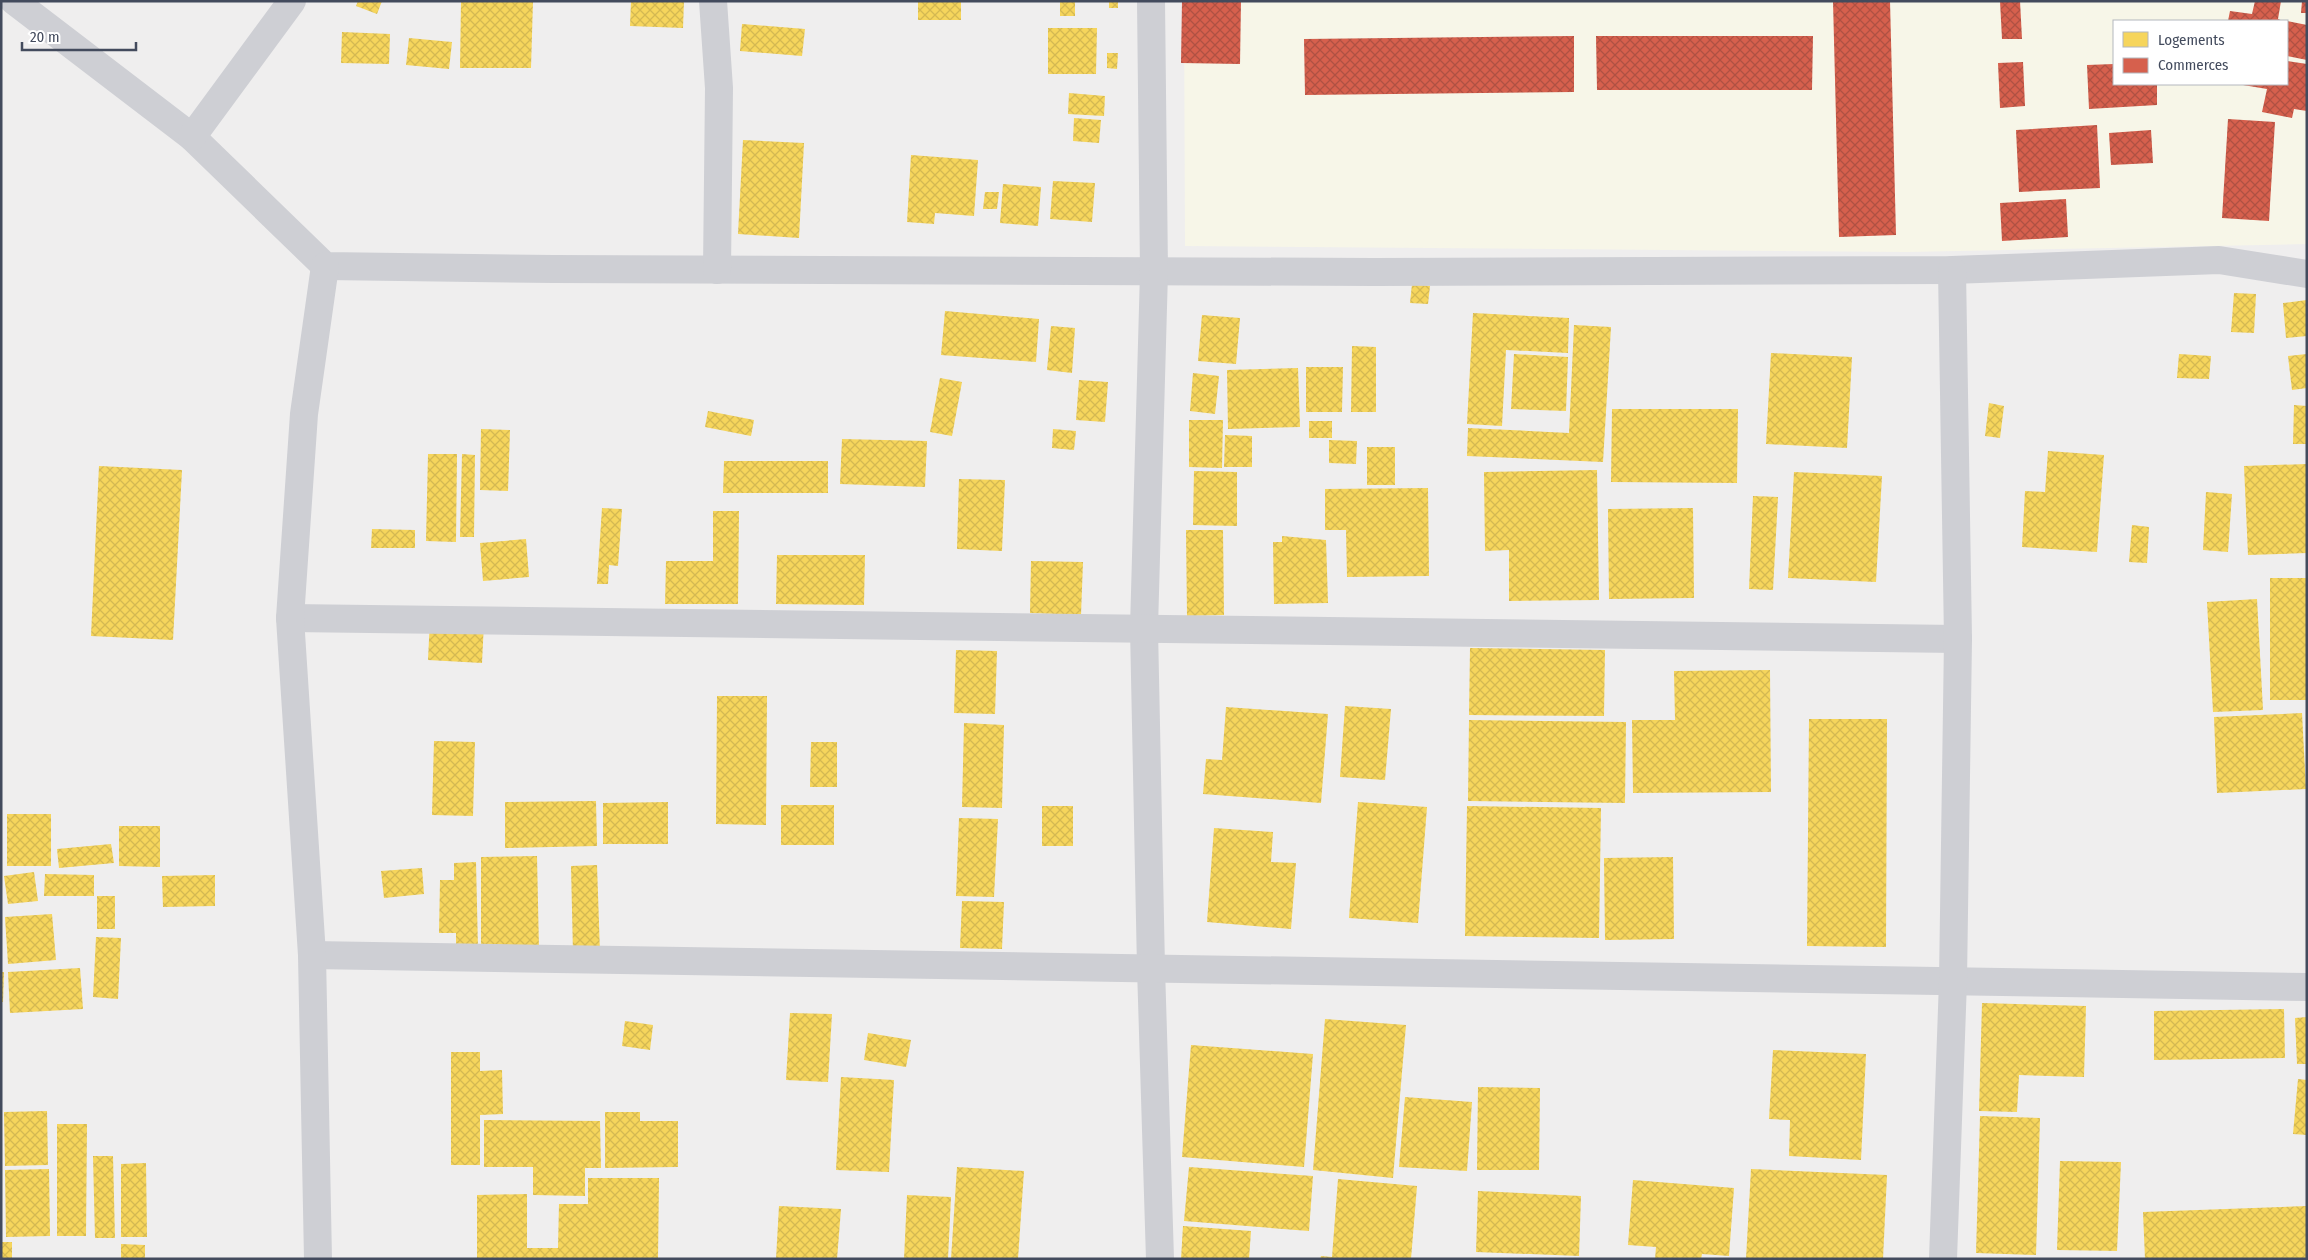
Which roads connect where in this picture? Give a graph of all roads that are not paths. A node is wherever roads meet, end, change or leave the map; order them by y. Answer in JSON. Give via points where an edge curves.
{"nodes":[{"id":1,"x":14,"y":1,"type":"edge"},
{"id":2,"x":292,"y":1,"type":"edge"},
{"id":3,"x":713,"y":1,"type":"edge"},
{"id":4,"x":1151,"y":1,"type":"edge"},
{"id":5,"x":192,"y":137,"type":"junction"},
{"id":6,"x":325,"y":266,"type":"junction"},
{"id":7,"x":717,"y":270,"type":"junction"},
{"id":8,"x":1952,"y":270,"type":"junction"},
{"id":9,"x":1154,"y":272,"type":"junction"},
{"id":10,"x":2307,"y":274,"type":"edge"},
{"id":11,"x":290,"y":618,"type":"junction"},
{"id":12,"x":1144,"y":628,"type":"junction"},
{"id":13,"x":1958,"y":639,"type":"junction"},
{"id":14,"x":312,"y":955,"type":"junction"},
{"id":15,"x":1150,"y":968,"type":"junction"},
{"id":16,"x":1953,"y":981,"type":"junction"},
{"id":17,"x":2307,"y":987,"type":"edge"},
{"id":18,"x":318,"y":1259,"type":"edge"},
{"id":19,"x":1160,"y":1259,"type":"edge"},
{"id":20,"x":1943,"y":1259,"type":"edge"}],
"edges":[{"from":1,"to":5,"type":"street"},
{"from":2,"to":5,"type":"street"},
{"from":3,"to":7,"type":"street","via":[[719,88]]},
{"from":4,"to":9,"type":"street"},
{"from":5,"to":6,"type":"street"},
{"from":6,"to":7,"type":"street"},
{"from":6,"to":11,"type":"street","via":[[304,414]]},
{"from":7,"to":9,"type":"street"},
{"from":8,"to":9,"type":"street"},
{"from":8,"to":10,"type":"street","via":[[2219,260]]},
{"from":8,"to":13,"type":"street"},
{"from":9,"to":12,"type":"street"},
{"from":11,"to":12,"type":"street"},
{"from":11,"to":14,"type":"street"},
{"from":12,"to":13,"type":"street"},
{"from":12,"to":15,"type":"street"},
{"from":13,"to":16,"type":"street"},
{"from":14,"to":15,"type":"street"},
{"from":14,"to":18,"type":"street"},
{"from":15,"to":16,"type":"street"},
{"from":15,"to":19,"type":"street"},
{"from":16,"to":17,"type":"street"},
{"from":16,"to":20,"type":"street"}]}
